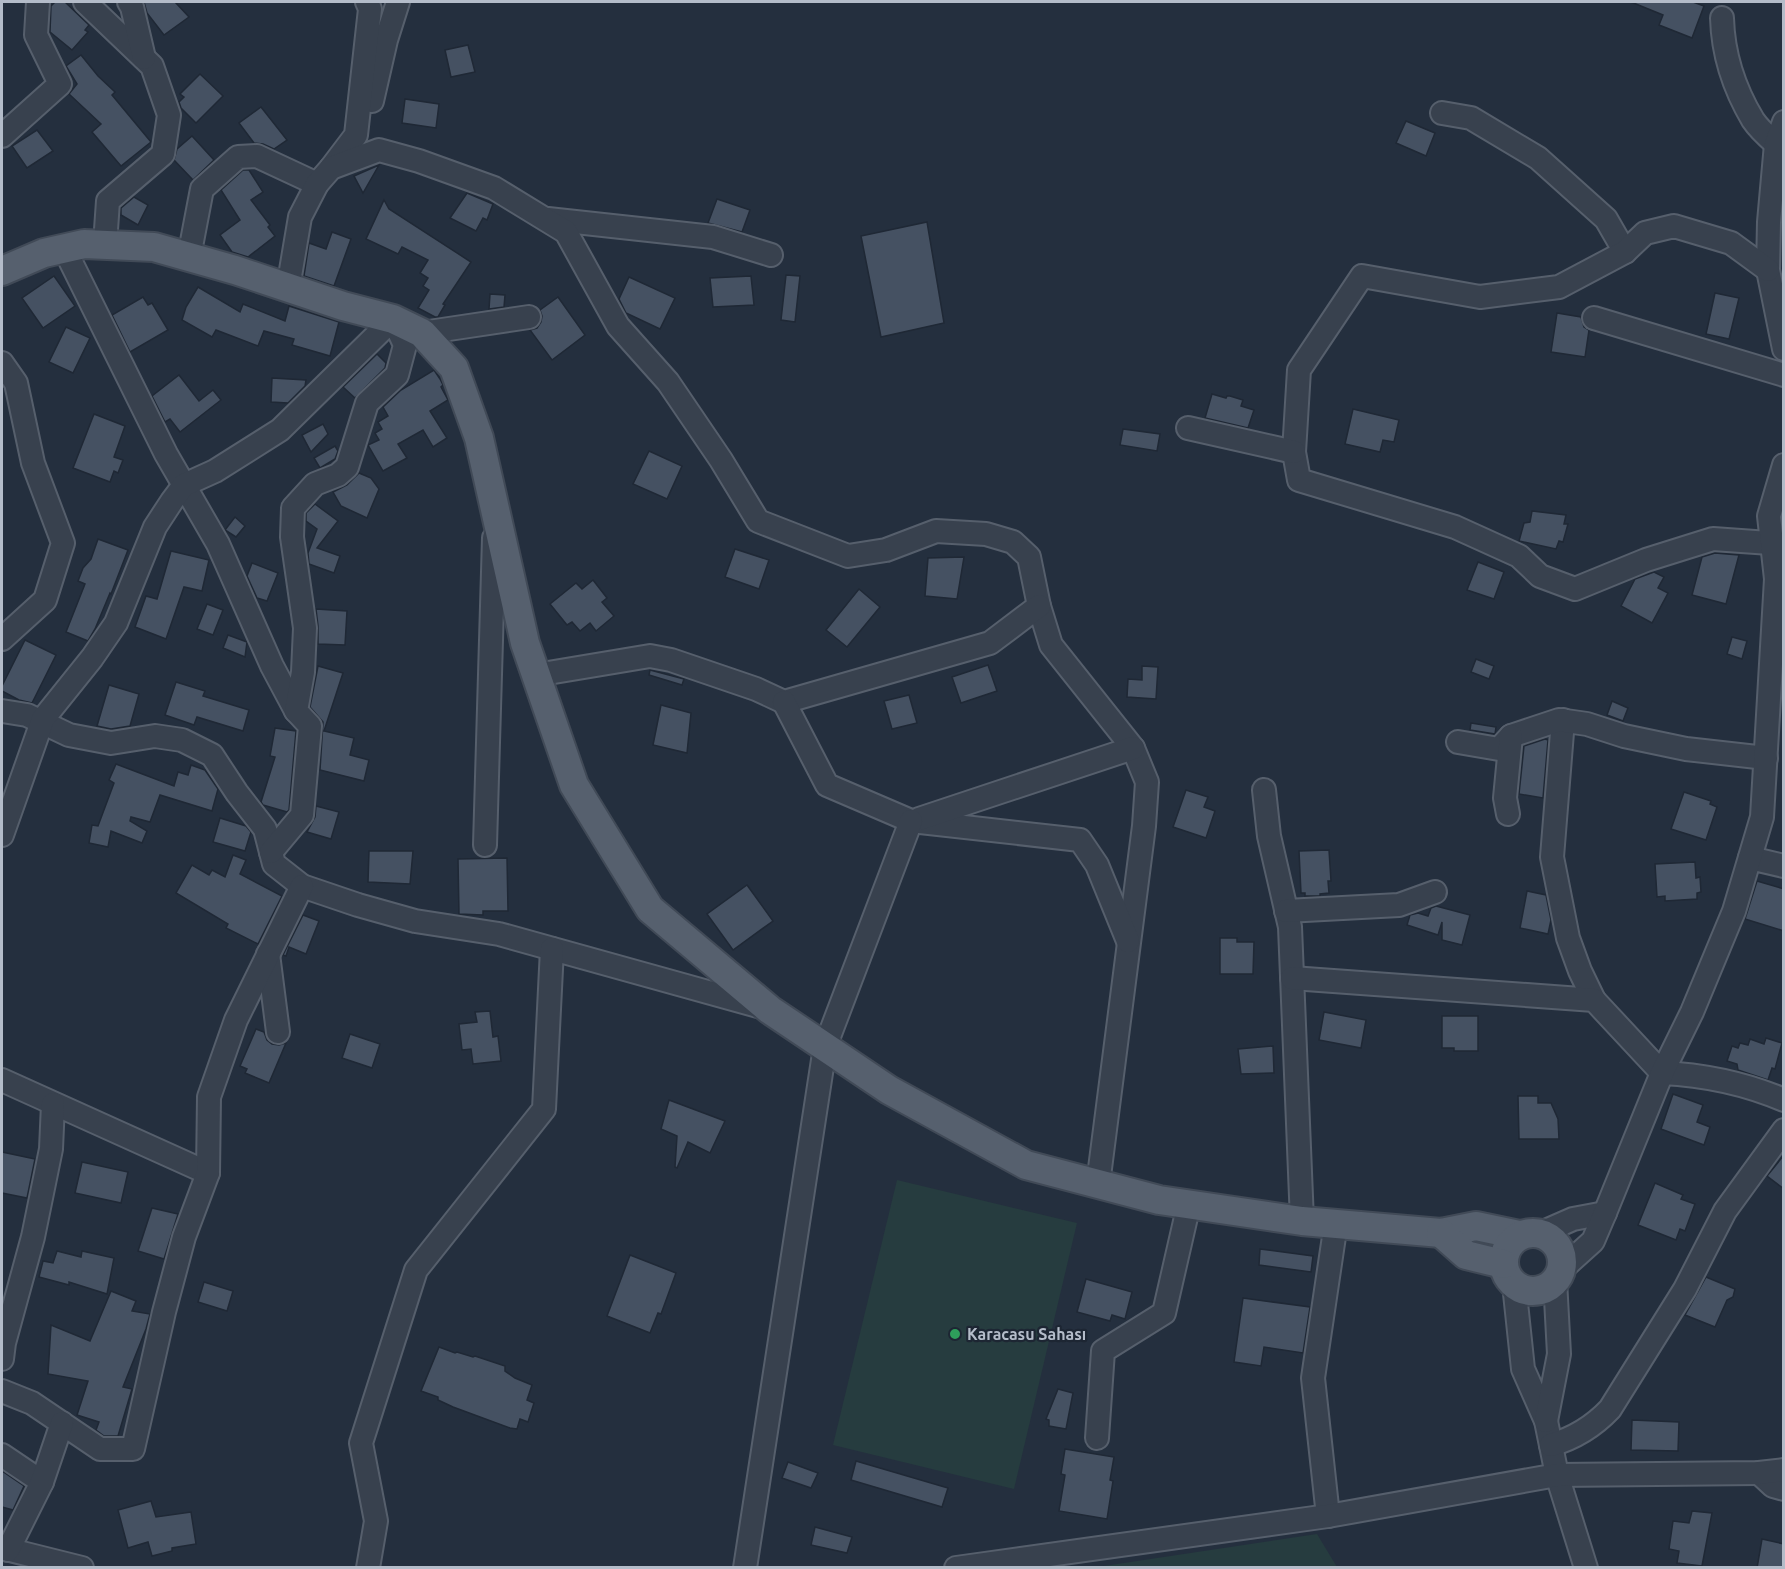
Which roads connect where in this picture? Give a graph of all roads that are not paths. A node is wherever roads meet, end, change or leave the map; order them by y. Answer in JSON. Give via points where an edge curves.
{"nodes":[{"id":1,"x":38,"y":2,"type":"edge"},
{"id":2,"x":85,"y":2,"type":"edge"},
{"id":3,"x":129,"y":2,"type":"edge"},
{"id":4,"x":367,"y":2,"type":"edge"},
{"id":5,"x":398,"y":2,"type":"edge"},
{"id":6,"x":1722,"y":18,"type":"dead end"},
{"id":7,"x":144,"y":58,"type":"junction"},
{"id":8,"x":1442,"y":113,"type":"dead end"},
{"id":9,"x":1784,"y":122,"type":"edge"},
{"id":10,"x":356,"y":135,"type":"junction"},
{"id":11,"x":2,"y":136,"type":"edge"},
{"id":12,"x":1776,"y":144,"type":"junction"},
{"id":13,"x":324,"y":176,"type":"junction"},
{"id":14,"x":544,"y":218,"type":"junction"},
{"id":15,"x":105,"y":244,"type":"junction"},
{"id":16,"x":64,"y":248,"type":"junction"},
{"id":17,"x":1625,"y":252,"type":"junction"},
{"id":18,"x":771,"y":255,"type":"dead end"},
{"id":19,"x":189,"y":257,"type":"junction"},
{"id":20,"x":1768,"y":270,"type":"junction"},
{"id":21,"x":2,"y":271,"type":"edge"},
{"id":22,"x":288,"y":288,"type":"junction"},
{"id":23,"x":529,"y":317,"type":"dead end"},
{"id":24,"x":1594,"y":318,"type":"dead end"},
{"id":25,"x":393,"y":319,"type":"junction"},
{"id":26,"x":422,"y":333,"type":"junction"},
{"id":27,"x":1784,"y":350,"type":"edge"},
{"id":28,"x":2,"y":363,"type":"edge"},
{"id":29,"x":1784,"y":375,"type":"edge"},
{"id":30,"x":1188,"y":428,"type":"dead end"},
{"id":31,"x":1294,"y":452,"type":"junction"},
{"id":32,"x":1784,"y":465,"type":"edge"},
{"id":33,"x":184,"y":485,"type":"junction"},
{"id":34,"x":495,"y":513,"type":"junction"},
{"id":35,"x":1778,"y":543,"type":"edge"},
{"id":36,"x":1039,"y":606,"type":"junction"},
{"id":37,"x":1779,"y":622,"type":"edge"},
{"id":38,"x":2,"y":639,"type":"edge"},
{"id":39,"x":536,"y":675,"type":"junction"},
{"id":40,"x":784,"y":702,"type":"junction"},
{"id":41,"x":2,"y":711,"type":"edge"},
{"id":42,"x":296,"y":711,"type":"junction"},
{"id":43,"x":1563,"y":720,"type":"junction"},
{"id":44,"x":42,"y":722,"type":"junction"},
{"id":45,"x":1775,"y":734,"type":"edge"},
{"id":46,"x":1511,"y":736,"type":"junction"},
{"id":47,"x":1458,"y":742,"type":"dead end"},
{"id":48,"x":1133,"y":748,"type":"junction"},
{"id":49,"x":1766,"y":758,"type":"junction"},
{"id":50,"x":1264,"y":790,"type":"dead end"},
{"id":51,"x":1508,"y":814,"type":"dead end"},
{"id":52,"x":911,"y":821,"type":"junction"},
{"id":53,"x":2,"y":835,"type":"edge"},
{"id":54,"x":485,"y":845,"type":"dead end"},
{"id":55,"x":271,"y":852,"type":"junction"},
{"id":56,"x":1750,"y":858,"type":"junction"},
{"id":57,"x":1784,"y":867,"type":"edge"},
{"id":58,"x":302,"y":885,"type":"junction"},
{"id":59,"x":1435,"y":892,"type":"dead end"},
{"id":60,"x":1286,"y":911,"type":"junction"},
{"id":61,"x":1129,"y":943,"type":"junction"},
{"id":62,"x":552,"y":949,"type":"junction"},
{"id":63,"x":268,"y":954,"type":"junction"},
{"id":64,"x":1292,"y":978,"type":"junction"},
{"id":65,"x":1594,"y":1000,"type":"junction"},
{"id":66,"x":770,"y":1010,"type":"junction"},
{"id":67,"x":278,"y":1032,"type":"dead end"},
{"id":68,"x":825,"y":1047,"type":"junction"},
{"id":69,"x":1662,"y":1073,"type":"junction"},
{"id":70,"x":2,"y":1080,"type":"edge"},
{"id":71,"x":1784,"y":1100,"type":"edge"},
{"id":72,"x":53,"y":1104,"type":"junction"},
{"id":73,"x":1784,"y":1130,"type":"edge"},
{"id":74,"x":208,"y":1173,"type":"junction"},
{"id":75,"x":1098,"y":1184,"type":"junction"},
{"id":76,"x":1189,"y":1204,"type":"junction"},
{"id":77,"x":1605,"y":1213,"type":"junction"},
{"id":78,"x":1302,"y":1221,"type":"junction"},
{"id":79,"x":1336,"y":1223,"type":"junction"},
{"id":80,"x":1441,"y":1233,"type":"junction"},
{"id":81,"x":1530,"y":1234,"type":"junction"},
{"id":82,"x":1508,"y":1274,"type":"junction"},
{"id":83,"x":1558,"y":1275,"type":"junction"},
{"id":84,"x":2,"y":1359,"type":"edge"},
{"id":85,"x":2,"y":1390,"type":"edge"},
{"id":86,"x":1546,"y":1421,"type":"junction"},
{"id":87,"x":63,"y":1423,"type":"junction"},
{"id":88,"x":1096,"y":1438,"type":"dead end"},
{"id":89,"x":1551,"y":1445,"type":"junction"},
{"id":90,"x":2,"y":1455,"type":"edge"},
{"id":91,"x":1784,"y":1470,"type":"edge"},
{"id":92,"x":1759,"y":1473,"type":"junction"},
{"id":93,"x":1557,"y":1475,"type":"junction"},
{"id":94,"x":42,"y":1482,"type":"junction"},
{"id":95,"x":1784,"y":1489,"type":"edge"},
{"id":96,"x":1328,"y":1516,"type":"junction"},
{"id":97,"x":5,"y":1549,"type":"edge"},
{"id":98,"x":82,"y":1568,"type":"edge"},
{"id":99,"x":368,"y":1568,"type":"edge"},
{"id":100,"x":745,"y":1568,"type":"edge"},
{"id":101,"x":956,"y":1568,"type":"edge"},
{"id":102,"x":1586,"y":1568,"type":"edge"}],
"edges":[{"from":1,"to":11,"type":"street","via":[[36,34],[60,84]]},
{"from":2,"to":7,"type":"street"},
{"from":3,"to":7,"type":"street"},
{"from":4,"to":10,"type":"street","via":[[370,9]]},
{"from":5,"to":10,"type":"street","via":[[370,107]]},
{"from":6,"to":12,"type":"street","via":[[1722,40],[1734,83],[1754,122]]},
{"from":7,"to":15,"type":"street","via":[[152,66],[169,115],[163,154],[108,201]]},
{"from":8,"to":17,"type":"street","via":[[1471,118],[1539,158],[1606,219]]},
{"from":9,"to":12,"type":"street"},
{"from":10,"to":13,"type":"street"},
{"from":12,"to":20,"type":"street"},
{"from":13,"to":14,"type":"street","via":[[379,150],[494,188]]},
{"from":13,"to":19,"type":"street","via":[[258,156],[238,157],[202,189]]},
{"from":13,"to":22,"type":"street","via":[[300,217]]},
{"from":14,"to":18,"type":"street","via":[[713,237]]},
{"from":14,"to":36,"type":"street","via":[[566,232],[618,326],[668,382],[759,521],[848,556],[886,550],[936,531],[986,534],[1013,542],[1029,557]]},
{"from":15,"to":16,"type":"main road"},
{"from":15,"to":19,"type":"main road","via":[[154,247]]},
{"from":16,"to":21,"type":"main road"},
{"from":16,"to":33,"type":"street"},
{"from":17,"to":20,"type":"street","via":[[1645,233],[1674,226],[1731,243]]},
{"from":17,"to":31,"type":"street","via":[[1559,287],[1480,297],[1362,276],[1299,370]]},
{"from":19,"to":22,"type":"main road"},
{"from":20,"to":27,"type":"street"},
{"from":22,"to":25,"type":"main road"},
{"from":23,"to":26,"type":"street"},
{"from":24,"to":29,"type":"street"},
{"from":25,"to":26,"type":"main road"},
{"from":25,"to":33,"type":"street","via":[[280,430],[215,471]]},
{"from":25,"to":42,"type":"street","via":[[405,345],[397,375],[367,403],[347,468],[315,484],[293,508],[292,537],[305,628]]},
{"from":26,"to":34,"type":"main road","via":[[454,368],[480,438]]},
{"from":28,"to":38,"type":"street","via":[[16,383],[33,463],[63,543],[45,600]]},
{"from":30,"to":31,"type":"street"},
{"from":31,"to":35,"type":"street","via":[[1299,480],[1455,527],[1519,556],[1540,576],[1575,589],[1646,560],[1713,539]]},
{"from":32,"to":35,"type":"street","via":[[1769,516]]},
{"from":33,"to":42,"type":"street","via":[[218,544]]},
{"from":33,"to":44,"type":"street","via":[[155,526],[116,622]]},
{"from":34,"to":39,"type":"main road"},
{"from":34,"to":54,"type":"street"},
{"from":35,"to":37,"type":"street"},
{"from":36,"to":40,"type":"street","via":[[990,643]]},
{"from":36,"to":48,"type":"street","via":[[1051,645]]},
{"from":37,"to":45,"type":"street"},
{"from":39,"to":40,"type":"street","via":[[650,656],[756,689]]},
{"from":39,"to":66,"type":"main road","via":[[574,784],[650,909]]},
{"from":40,"to":52,"type":"street","via":[[827,785]]},
{"from":41,"to":44,"type":"street"},
{"from":42,"to":55,"type":"street","via":[[310,726],[302,815]]},
{"from":43,"to":46,"type":"street"},
{"from":43,"to":49,"type":"street","via":[[1686,748]]},
{"from":43,"to":65,"type":"street","via":[[1552,856],[1568,938]]},
{"from":44,"to":53,"type":"street"},
{"from":44,"to":55,"type":"street","via":[[69,735],[111,743],[155,736],[182,740],[212,755],[265,830]]},
{"from":45,"to":49,"type":"street"},
{"from":46,"to":47,"type":"street","via":[[1498,749]]},
{"from":46,"to":51,"type":"street","via":[[1505,798]]},
{"from":48,"to":52,"type":"street"},
{"from":48,"to":61,"type":"street","via":[[1147,782]]},
{"from":49,"to":56,"type":"street","via":[[1762,817]]},
{"from":50,"to":60,"type":"street","via":[[1269,836]]},
{"from":52,"to":61,"type":"street","via":[[1080,840],[1097,865]]},
{"from":52,"to":68,"type":"street"},
{"from":55,"to":58,"type":"street","via":[[274,864]]},
{"from":56,"to":57,"type":"street"},
{"from":56,"to":69,"type":"street","via":[[1734,911]]},
{"from":58,"to":62,"type":"street","via":[[415,921],[499,934]]},
{"from":58,"to":63,"type":"street"},
{"from":59,"to":60,"type":"street","via":[[1399,906]]},
{"from":60,"to":64,"type":"street"},
{"from":61,"to":75,"type":"street"},
{"from":62,"to":66,"type":"street"},
{"from":62,"to":99,"type":"street","via":[[544,1109],[416,1270],[361,1443],[376,1521]]},
{"from":63,"to":67,"type":"street"},
{"from":63,"to":74,"type":"street","via":[[236,1020],[209,1097]]},
{"from":64,"to":65,"type":"street"},
{"from":64,"to":78,"type":"street"},
{"from":65,"to":69,"type":"street"},
{"from":66,"to":68,"type":"main road"},
{"from":68,"to":75,"type":"main road","via":[[889,1090],[1026,1165]]},
{"from":68,"to":100,"type":"street"},
{"from":69,"to":71,"type":"street","via":[[1732,1082]]},
{"from":69,"to":77,"type":"street"},
{"from":70,"to":72,"type":"street"},
{"from":72,"to":74,"type":"street"},
{"from":72,"to":84,"type":"street","via":[[51,1149],[38,1215]]},
{"from":73,"to":89,"type":"street","via":[[1725,1211],[1685,1289],[1610,1409],[1576,1436]]},
{"from":74,"to":87,"type":"street","via":[[184,1237],[133,1449],[100,1449]]},
{"from":75,"to":76,"type":"main road"},
{"from":76,"to":78,"type":"main road"},
{"from":76,"to":88,"type":"street","via":[[1164,1312],[1103,1351]]},
{"from":77,"to":81,"type":"street"},
{"from":77,"to":83,"type":"street","via":[[1593,1241]]},
{"from":78,"to":79,"type":"main road"},
{"from":79,"to":80,"type":"main road"},
{"from":79,"to":96,"type":"street","via":[[1313,1378]]},
{"from":80,"to":81,"type":"main road","via":[[1476,1226]]},
{"from":80,"to":82,"type":"main road","via":[[1466,1255]]},
{"from":81,"to":82,"type":"main road","via":[[1510,1243],[1504,1253]]},
{"from":81,"to":83,"type":"main road","via":[[1551,1239],[1559,1248],[1562,1259]]},
{"from":82,"to":83,"type":"main road","via":[[1524,1290],[1535,1291],[1546,1288]]},
{"from":82,"to":86,"type":"street","via":[[1523,1369]]},
{"from":83,"to":86,"type":"street","via":[[1559,1354]]},
{"from":85,"to":87,"type":"street"},
{"from":86,"to":89,"type":"street"},
{"from":87,"to":94,"type":"street"},
{"from":89,"to":93,"type":"street"},
{"from":90,"to":94,"type":"street"},
{"from":91,"to":92,"type":"street"},
{"from":92,"to":93,"type":"street"},
{"from":92,"to":95,"type":"street","via":[[1773,1486]]},
{"from":93,"to":96,"type":"street"},
{"from":93,"to":102,"type":"street"},
{"from":94,"to":97,"type":"street"},
{"from":96,"to":101,"type":"street"},
{"from":97,"to":98,"type":"street"}]}
